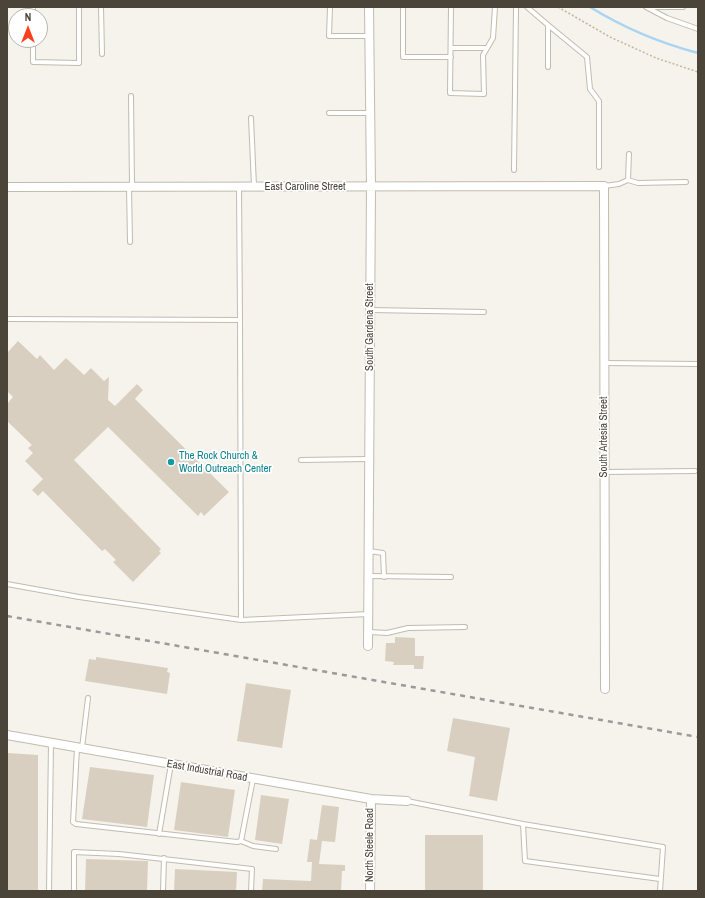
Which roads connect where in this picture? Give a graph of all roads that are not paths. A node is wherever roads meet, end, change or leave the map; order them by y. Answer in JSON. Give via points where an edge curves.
{"nodes":[{"id":1,"x":79,"y":7,"type":"edge"},
{"id":2,"x":101,"y":7,"type":"edge"},
{"id":3,"x":330,"y":7,"type":"edge"},
{"id":4,"x":369,"y":7,"type":"edge"},
{"id":5,"x":403,"y":7,"type":"edge"},
{"id":6,"x":451,"y":7,"type":"edge"},
{"id":7,"x":495,"y":7,"type":"edge"},
{"id":8,"x":516,"y":7,"type":"edge"},
{"id":9,"x":527,"y":7,"type":"edge"},
{"id":10,"x":646,"y":7,"type":"edge"},
{"id":11,"x":683,"y":7,"type":"edge"},
{"id":12,"x":548,"y":25,"type":"junction"},
{"id":13,"x":697,"y":28,"type":"edge"},
{"id":14,"x":370,"y":36,"type":"junction"},
{"id":15,"x":33,"y":48,"type":"edge"},
{"id":16,"x":450,"y":48,"type":"junction"},
{"id":17,"x":487,"y":48,"type":"junction"},
{"id":18,"x":102,"y":54,"type":"dead end"},
{"id":19,"x":450,"y":57,"type":"junction"},
{"id":20,"x":548,"y":67,"type":"dead end"},
{"id":21,"x":131,"y":96,"type":"dead end"},
{"id":22,"x":329,"y":112,"type":"dead end"},
{"id":23,"x":370,"y":113,"type":"junction"},
{"id":24,"x":251,"y":118,"type":"dead end"},
{"id":25,"x":629,"y":154,"type":"dead end"},
{"id":26,"x":598,"y":167,"type":"dead end"},
{"id":27,"x":514,"y":170,"type":"dead end"},
{"id":28,"x":628,"y":180,"type":"junction"},
{"id":29,"x":686,"y":182,"type":"dead end"},
{"id":30,"x":371,"y":186,"type":"junction"},
{"id":31,"x":604,"y":186,"type":"junction"},
{"id":32,"x":7,"y":187,"type":"edge"},
{"id":33,"x":131,"y":187,"type":"junction"},
{"id":34,"x":239,"y":187,"type":"junction"},
{"id":35,"x":254,"y":187,"type":"junction"},
{"id":36,"x":130,"y":242,"type":"dead end"},
{"id":37,"x":370,"y":310,"type":"junction"},
{"id":38,"x":484,"y":312,"type":"dead end"},
{"id":39,"x":7,"y":319,"type":"edge"},
{"id":40,"x":240,"y":320,"type":"junction"},
{"id":41,"x":604,"y":363,"type":"junction"},
{"id":42,"x":698,"y":364,"type":"edge"},
{"id":43,"x":370,"y":459,"type":"junction"},
{"id":44,"x":301,"y":460,"type":"dead end"},
{"id":45,"x":695,"y":471,"type":"dead end"},
{"id":46,"x":604,"y":472,"type":"junction"},
{"id":47,"x":369,"y":552,"type":"junction"},
{"id":48,"x":369,"y":576,"type":"junction"},
{"id":49,"x":384,"y":577,"type":"junction"},
{"id":50,"x":451,"y":577,"type":"dead end"},
{"id":51,"x":7,"y":584,"type":"edge"},
{"id":52,"x":369,"y":614,"type":"junction"},
{"id":53,"x":241,"y":620,"type":"junction"},
{"id":54,"x":465,"y":627,"type":"dead end"},
{"id":55,"x":369,"y":632,"type":"junction"},
{"id":56,"x":368,"y":646,"type":"dead end"},
{"id":57,"x":605,"y":689,"type":"dead end"},
{"id":58,"x":88,"y":698,"type":"dead end"},
{"id":59,"x":7,"y":736,"type":"edge"},
{"id":60,"x":52,"y":743,"type":"junction"},
{"id":61,"x":80,"y":748,"type":"junction"},
{"id":62,"x":171,"y":764,"type":"junction"},
{"id":63,"x":252,"y":779,"type":"junction"},
{"id":64,"x":371,"y":800,"type":"junction"},
{"id":65,"x":407,"y":801,"type":"joint"},
{"id":66,"x":523,"y":824,"type":"junction"},
{"id":67,"x":159,"y":834,"type":"junction"},
{"id":68,"x":241,"y":841,"type":"junction"},
{"id":69,"x":276,"y":849,"type":"dead end"},
{"id":70,"x":164,"y":858,"type":"junction"},
{"id":71,"x":660,"y":879,"type":"junction"},
{"id":72,"x":49,"y":891,"type":"edge"},
{"id":73,"x":74,"y":891,"type":"edge"},
{"id":74,"x":162,"y":891,"type":"edge"},
{"id":75,"x":251,"y":891,"type":"edge"},
{"id":76,"x":370,"y":891,"type":"edge"},
{"id":77,"x":660,"y":891,"type":"edge"}],
"edges":[{"from":1,"to":15,"type":"lane","via":[[79,62],[33,62]]},
{"from":2,"to":18,"type":"lane"},
{"from":3,"to":14,"type":"lane","via":[[329,36]]},
{"from":4,"to":14,"type":"street","name":"South Gardena Street"},
{"from":5,"to":19,"type":"lane","via":[[403,57]]},
{"from":6,"to":16,"type":"lane"},
{"from":7,"to":17,"type":"lane","via":[[493,38]]},
{"from":8,"to":27,"type":"lane"},
{"from":9,"to":12,"type":"lane"},
{"from":10,"to":11,"type":"lane"},
{"from":10,"to":13,"type":"lane","via":[[667,18]]},
{"from":12,"to":20,"type":"lane"},
{"from":12,"to":26,"type":"lane","via":[[587,57],[590,89],[599,101]]},
{"from":14,"to":23,"type":"street","name":"South Gardena Street"},
{"from":16,"to":17,"type":"lane"},
{"from":16,"to":19,"type":"lane"},
{"from":17,"to":19,"type":"lane","via":[[483,55],[484,94],[450,93]]},
{"from":21,"to":33,"type":"lane"},
{"from":22,"to":23,"type":"lane"},
{"from":23,"to":30,"type":"street","name":"South Gardena Street"},
{"from":24,"to":35,"type":"lane"},
{"from":25,"to":28,"type":"lane"},
{"from":28,"to":29,"type":"lane","via":[[638,183]]},
{"from":28,"to":31,"type":"lane"},
{"from":30,"to":31,"type":"street","name":"East Caroline Street"},
{"from":30,"to":35,"type":"street","name":"East Caroline Street"},
{"from":30,"to":37,"type":"street","name":"South Gardena Street"},
{"from":31,"to":41,"type":"street","name":"South Artesia Street"},
{"from":32,"to":33,"type":"street","name":"East Caroline Street"},
{"from":33,"to":34,"type":"street","name":"East Caroline Street"},
{"from":33,"to":36,"type":"lane"},
{"from":34,"to":35,"type":"street","name":"East Caroline Street"},
{"from":34,"to":40,"type":"lane"},
{"from":37,"to":38,"type":"lane"},
{"from":37,"to":43,"type":"street","name":"South Gardena Street"},
{"from":39,"to":40,"type":"lane"},
{"from":40,"to":53,"type":"lane"},
{"from":41,"to":42,"type":"lane"},
{"from":41,"to":46,"type":"street","name":"South Artesia Street"},
{"from":43,"to":44,"type":"lane"},
{"from":43,"to":47,"type":"street","name":"South Gardena Street"},
{"from":45,"to":46,"type":"lane"},
{"from":46,"to":57,"type":"street","name":"South Artesia Street"},
{"from":47,"to":48,"type":"street","name":"South Gardena Street"},
{"from":47,"to":49,"type":"lane","via":[[383,553]]},
{"from":48,"to":49,"type":"lane"},
{"from":48,"to":52,"type":"street","name":"South Gardena Street"},
{"from":49,"to":50,"type":"lane"},
{"from":51,"to":53,"type":"lane"},
{"from":52,"to":53,"type":"lane"},
{"from":52,"to":55,"type":"street","name":"South Gardena Street"},
{"from":54,"to":55,"type":"lane"},
{"from":55,"to":56,"type":"street","name":"South Gardena Street"},
{"from":58,"to":61,"type":"lane"},
{"from":59,"to":60,"type":"street","name":"East Industrial Road"},
{"from":60,"to":61,"type":"street","name":"East Industrial Road"},
{"from":60,"to":72,"type":"lane"},
{"from":61,"to":62,"type":"street","name":"East Industrial Road"},
{"from":61,"to":67,"type":"lane","via":[[73,822]]},
{"from":62,"to":63,"type":"street","name":"East Industrial Road"},
{"from":62,"to":67,"type":"lane"},
{"from":63,"to":64,"type":"street","name":"East Industrial Road"},
{"from":63,"to":68,"type":"lane"},
{"from":64,"to":65,"type":"street","name":"East Industrial Road"},
{"from":64,"to":76,"type":"street","name":"North Steele Road"},
{"from":65,"to":66,"type":"lane"},
{"from":66,"to":71,"type":"lane","via":[[525,861]]},
{"from":66,"to":71,"type":"lane","via":[[663,847]]},
{"from":67,"to":68,"type":"lane"},
{"from":68,"to":69,"type":"lane","via":[[253,846]]},
{"from":70,"to":73,"type":"lane","via":[[74,852]]},
{"from":70,"to":74,"type":"lane"},
{"from":70,"to":75,"type":"lane","via":[[252,869]]},
{"from":71,"to":77,"type":"lane"}]}
